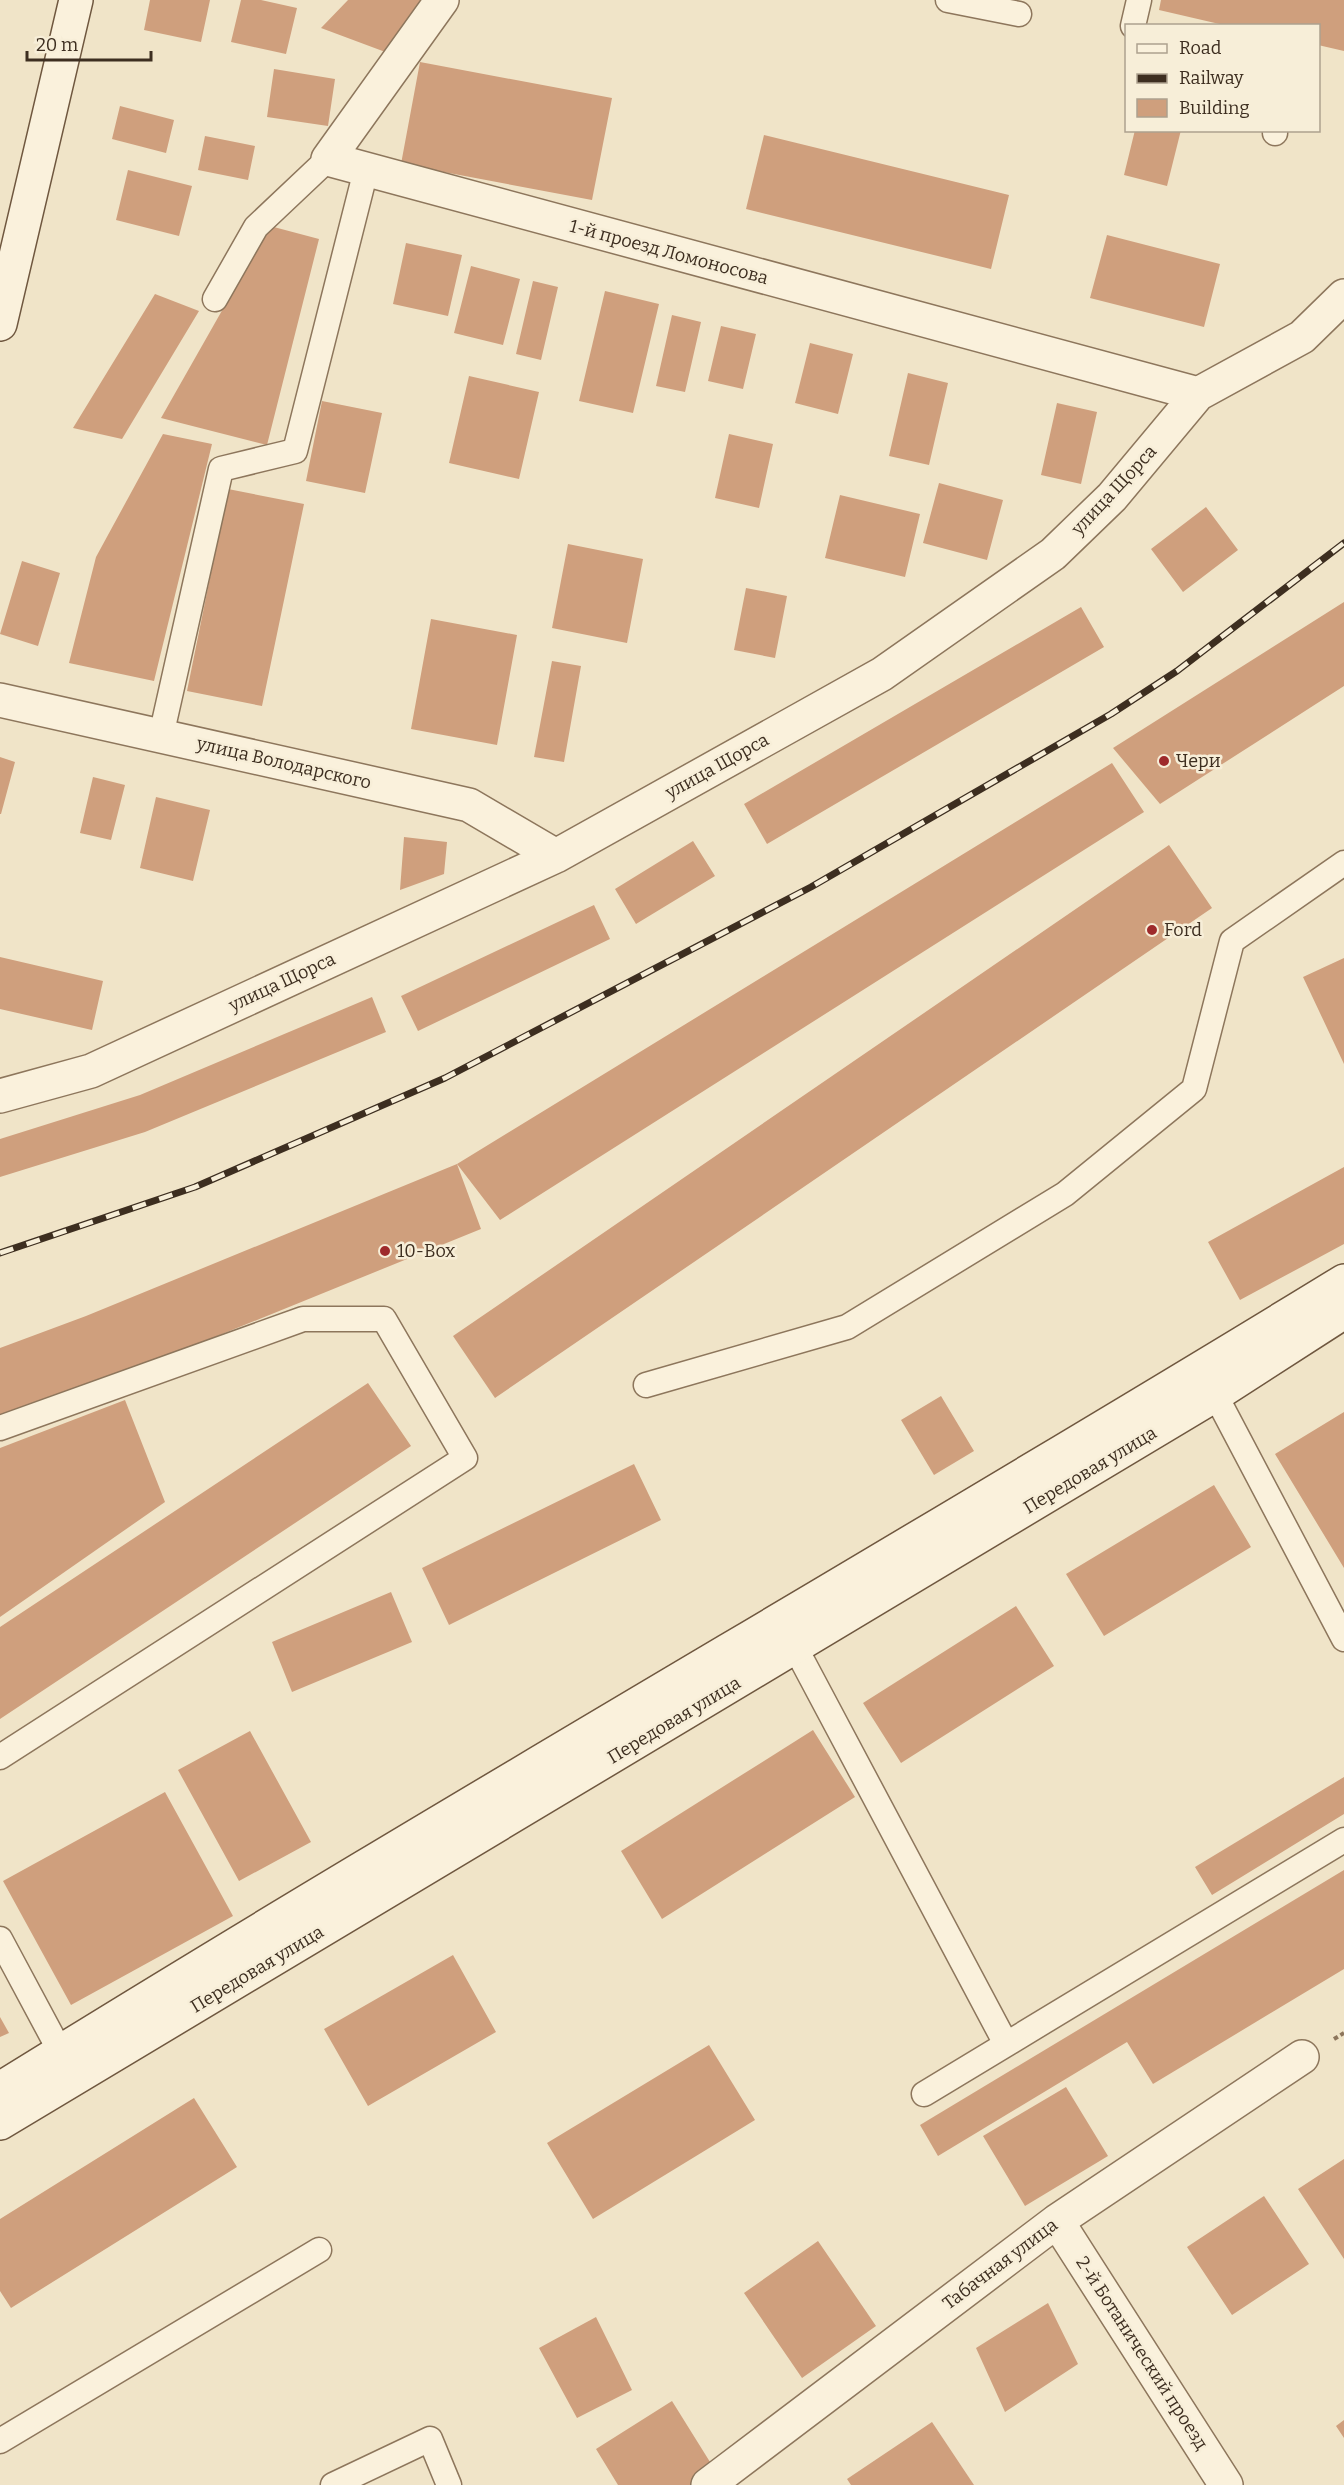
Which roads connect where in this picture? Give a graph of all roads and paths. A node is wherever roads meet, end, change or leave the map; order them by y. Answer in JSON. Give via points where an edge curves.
{"nodes":[{"id":1,"x":76,"y":0,"type":"edge"},
{"id":2,"x":442,"y":0,"type":"edge"},
{"id":3,"x":948,"y":0,"type":"edge"},
{"id":4,"x":1139,"y":0,"type":"edge"},
{"id":5,"x":1018,"y":14,"type":"dead end"},
{"id":6,"x":1133,"y":24,"type":"edge"},
{"id":7,"x":328,"y":159,"type":"junction"},
{"id":8,"x":366,"y":170,"type":"junction"},
{"id":9,"x":1344,"y":296,"type":"edge"},
{"id":10,"x":215,"y":299,"type":"dead end"},
{"id":11,"x":0,"y":324,"type":"edge"},
{"id":12,"x":1198,"y":394,"type":"junction"},
{"id":13,"x":0,"y":700,"type":"edge"},
{"id":14,"x":160,"y":736,"type":"junction"},
{"id":15,"x":556,"y":856,"type":"junction"},
{"id":16,"x":1344,"y":863,"type":"edge"},
{"id":17,"x":0,"y":1096,"type":"edge"},
{"id":18,"x":1344,"y":1281,"type":"edge"},
{"id":19,"x":1344,"y":1312,"type":"edge"},
{"id":20,"x":1208,"y":1382,"type":"junction"},
{"id":21,"x":646,"y":1385,"type":"dead end"},
{"id":22,"x":0,"y":1428,"type":"edge"},
{"id":23,"x":1344,"y":1639,"type":"edge"},
{"id":24,"x":795,"y":1647,"type":"junction"},
{"id":25,"x":0,"y":1757,"type":"edge"},
{"id":26,"x":1344,"y":1840,"type":"edge"},
{"id":27,"x":0,"y":1939,"type":"edge"},
{"id":28,"x":1006,"y":2044,"type":"junction"},
{"id":29,"x":60,"y":2051,"type":"junction"},
{"id":30,"x":1302,"y":2057,"type":"dead end"},
{"id":31,"x":0,"y":2089,"type":"edge"},
{"id":32,"x":924,"y":2094,"type":"dead end"},
{"id":33,"x":0,"y":2123,"type":"edge"},
{"id":34,"x":1057,"y":2221,"type":"junction"},
{"id":35,"x":319,"y":2250,"type":"dead end"},
{"id":36,"x":0,"y":2441,"type":"edge"},
{"id":37,"x":333,"y":2485,"type":"edge"},
{"id":38,"x":449,"y":2485,"type":"edge"},
{"id":39,"x":708,"y":2485,"type":"edge"},
{"id":40,"x":1226,"y":2485,"type":"edge"}],
"edges":[{"from":1,"to":11,"type":"street"},
{"from":2,"to":7,"type":"street"},
{"from":3,"to":5,"type":"lane"},
{"from":4,"to":6,"type":"lane"},
{"from":7,"to":8,"type":"street","name":"1-й проезд Ломоносова"},
{"from":7,"to":10,"type":"lane","via":[[256,227]]},
{"from":8,"to":12,"type":"street","name":"1-й проезд Ломоносова"},
{"from":8,"to":14,"type":"lane","via":[[295,451],[221,469]]},
{"from":9,"to":12,"type":"street","name":"улица Щорса","via":[[1302,337]]},
{"from":12,"to":15,"type":"street","name":"улица Щорса","via":[[1112,497],[1053,554],[882,674]]},
{"from":13,"to":14,"type":"street","name":"улица Володарского"},
{"from":14,"to":15,"type":"street","name":"улица Володарского","via":[[469,805]]},
{"from":15,"to":17,"type":"street","name":"улица Щорса","via":[[91,1071]]},
{"from":16,"to":21,"type":"lane","via":[[1232,941],[1194,1089],[1065,1194],[847,1327]]},
{"from":18,"to":20,"type":"street","name":"Передовая улица"},
{"from":19,"to":20,"type":"street","name":"Передовая улица"},
{"from":20,"to":23,"type":"lane"},
{"from":20,"to":24,"type":"street","name":"Передовая улица"},
{"from":20,"to":29,"type":"street","name":"Передовая улица","via":[[409,1840]]},
{"from":22,"to":25,"type":"lane","via":[[303,1318],[384,1319],[465,1458]]},
{"from":24,"to":28,"type":"lane"},
{"from":24,"to":33,"type":"street","name":"Передовая улица"},
{"from":26,"to":28,"type":"lane"},
{"from":27,"to":29,"type":"lane"},
{"from":28,"to":32,"type":"lane"},
{"from":29,"to":31,"type":"street","name":"Передовая улица"},
{"from":30,"to":34,"type":"street","name":"Табачная улица"},
{"from":34,"to":39,"type":"street","name":"Табачная улица"},
{"from":34,"to":40,"type":"street","name":"2-й Ботанический проезд"},
{"from":35,"to":36,"type":"lane"},
{"from":37,"to":38,"type":"lane","via":[[430,2439]]}]}
